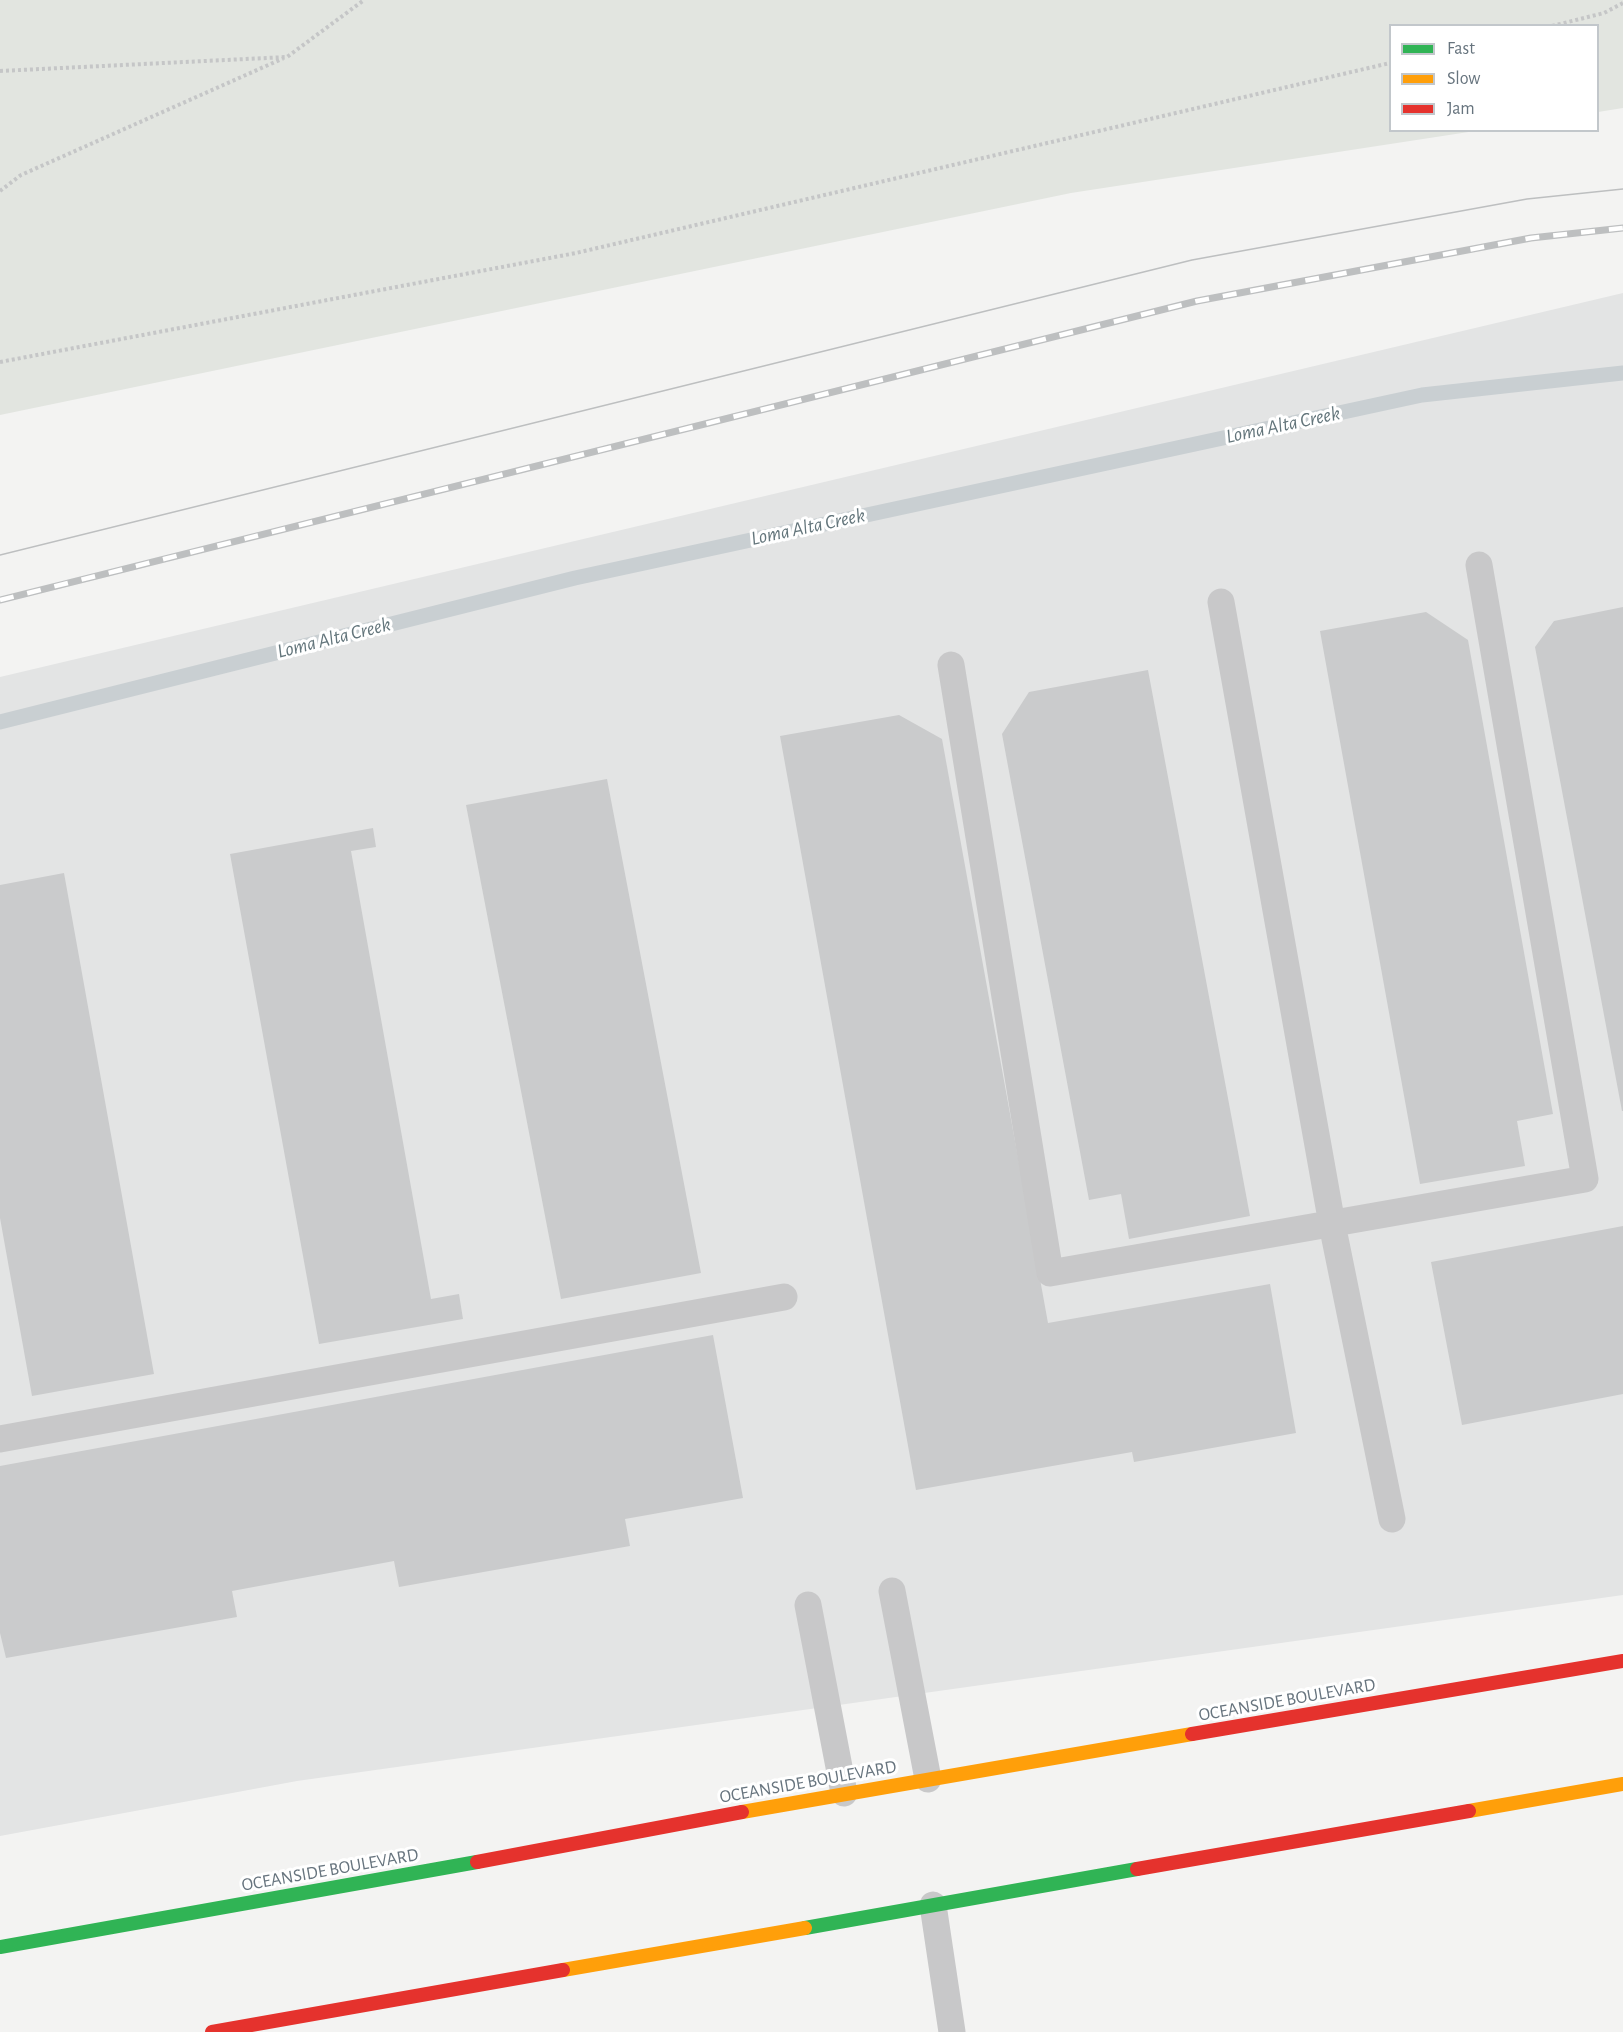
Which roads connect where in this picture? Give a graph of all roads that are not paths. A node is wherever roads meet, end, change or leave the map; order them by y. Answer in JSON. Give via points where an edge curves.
{"nodes":[{"id":1,"x":1479,"y":565,"type":"dead end"},
{"id":2,"x":1221,"y":602,"type":"dead end"},
{"id":3,"x":951,"y":665,"type":"dead end"},
{"id":4,"x":1332,"y":1224,"type":"junction"},
{"id":5,"x":784,"y":1297,"type":"dead end"},
{"id":6,"x":0,"y":1439,"type":"edge"},
{"id":7,"x":1392,"y":1518,"type":"dead end"},
{"id":8,"x":892,"y":1591,"type":"dead end"},
{"id":9,"x":808,"y":1605,"type":"dead end"},
{"id":10,"x":1623,"y":1661,"type":"edge"},
{"id":11,"x":928,"y":1779,"type":"junction"},
{"id":12,"x":1623,"y":1784,"type":"edge"},
{"id":13,"x":844,"y":1793,"type":"junction"},
{"id":14,"x":933,"y":1905,"type":"junction"},
{"id":15,"x":0,"y":1947,"type":"edge"},
{"id":16,"x":212,"y":2032,"type":"edge"},
{"id":17,"x":952,"y":2032,"type":"edge"}],
"edges":[{"from":1,"to":4,"type":"lane","via":[[1585,1179]]},
{"from":2,"to":4,"type":"lane"},
{"from":3,"to":4,"type":"lane","via":[[1050,1273]]},
{"from":4,"to":7,"type":"lane"},
{"from":5,"to":6,"type":"lane"},
{"from":8,"to":11,"type":"lane"},
{"from":9,"to":13,"type":"lane"},
{"from":10,"to":11,"type":"main road","name":"OCEANSIDE BOULEVARD"},
{"from":11,"to":13,"type":"main road","name":"OCEANSIDE BOULEVARD"},
{"from":12,"to":14,"type":"main road"},
{"from":13,"to":15,"type":"main road","name":"OCEANSIDE BOULEVARD"},
{"from":14,"to":16,"type":"main road"},
{"from":14,"to":17,"type":"lane"}]}
